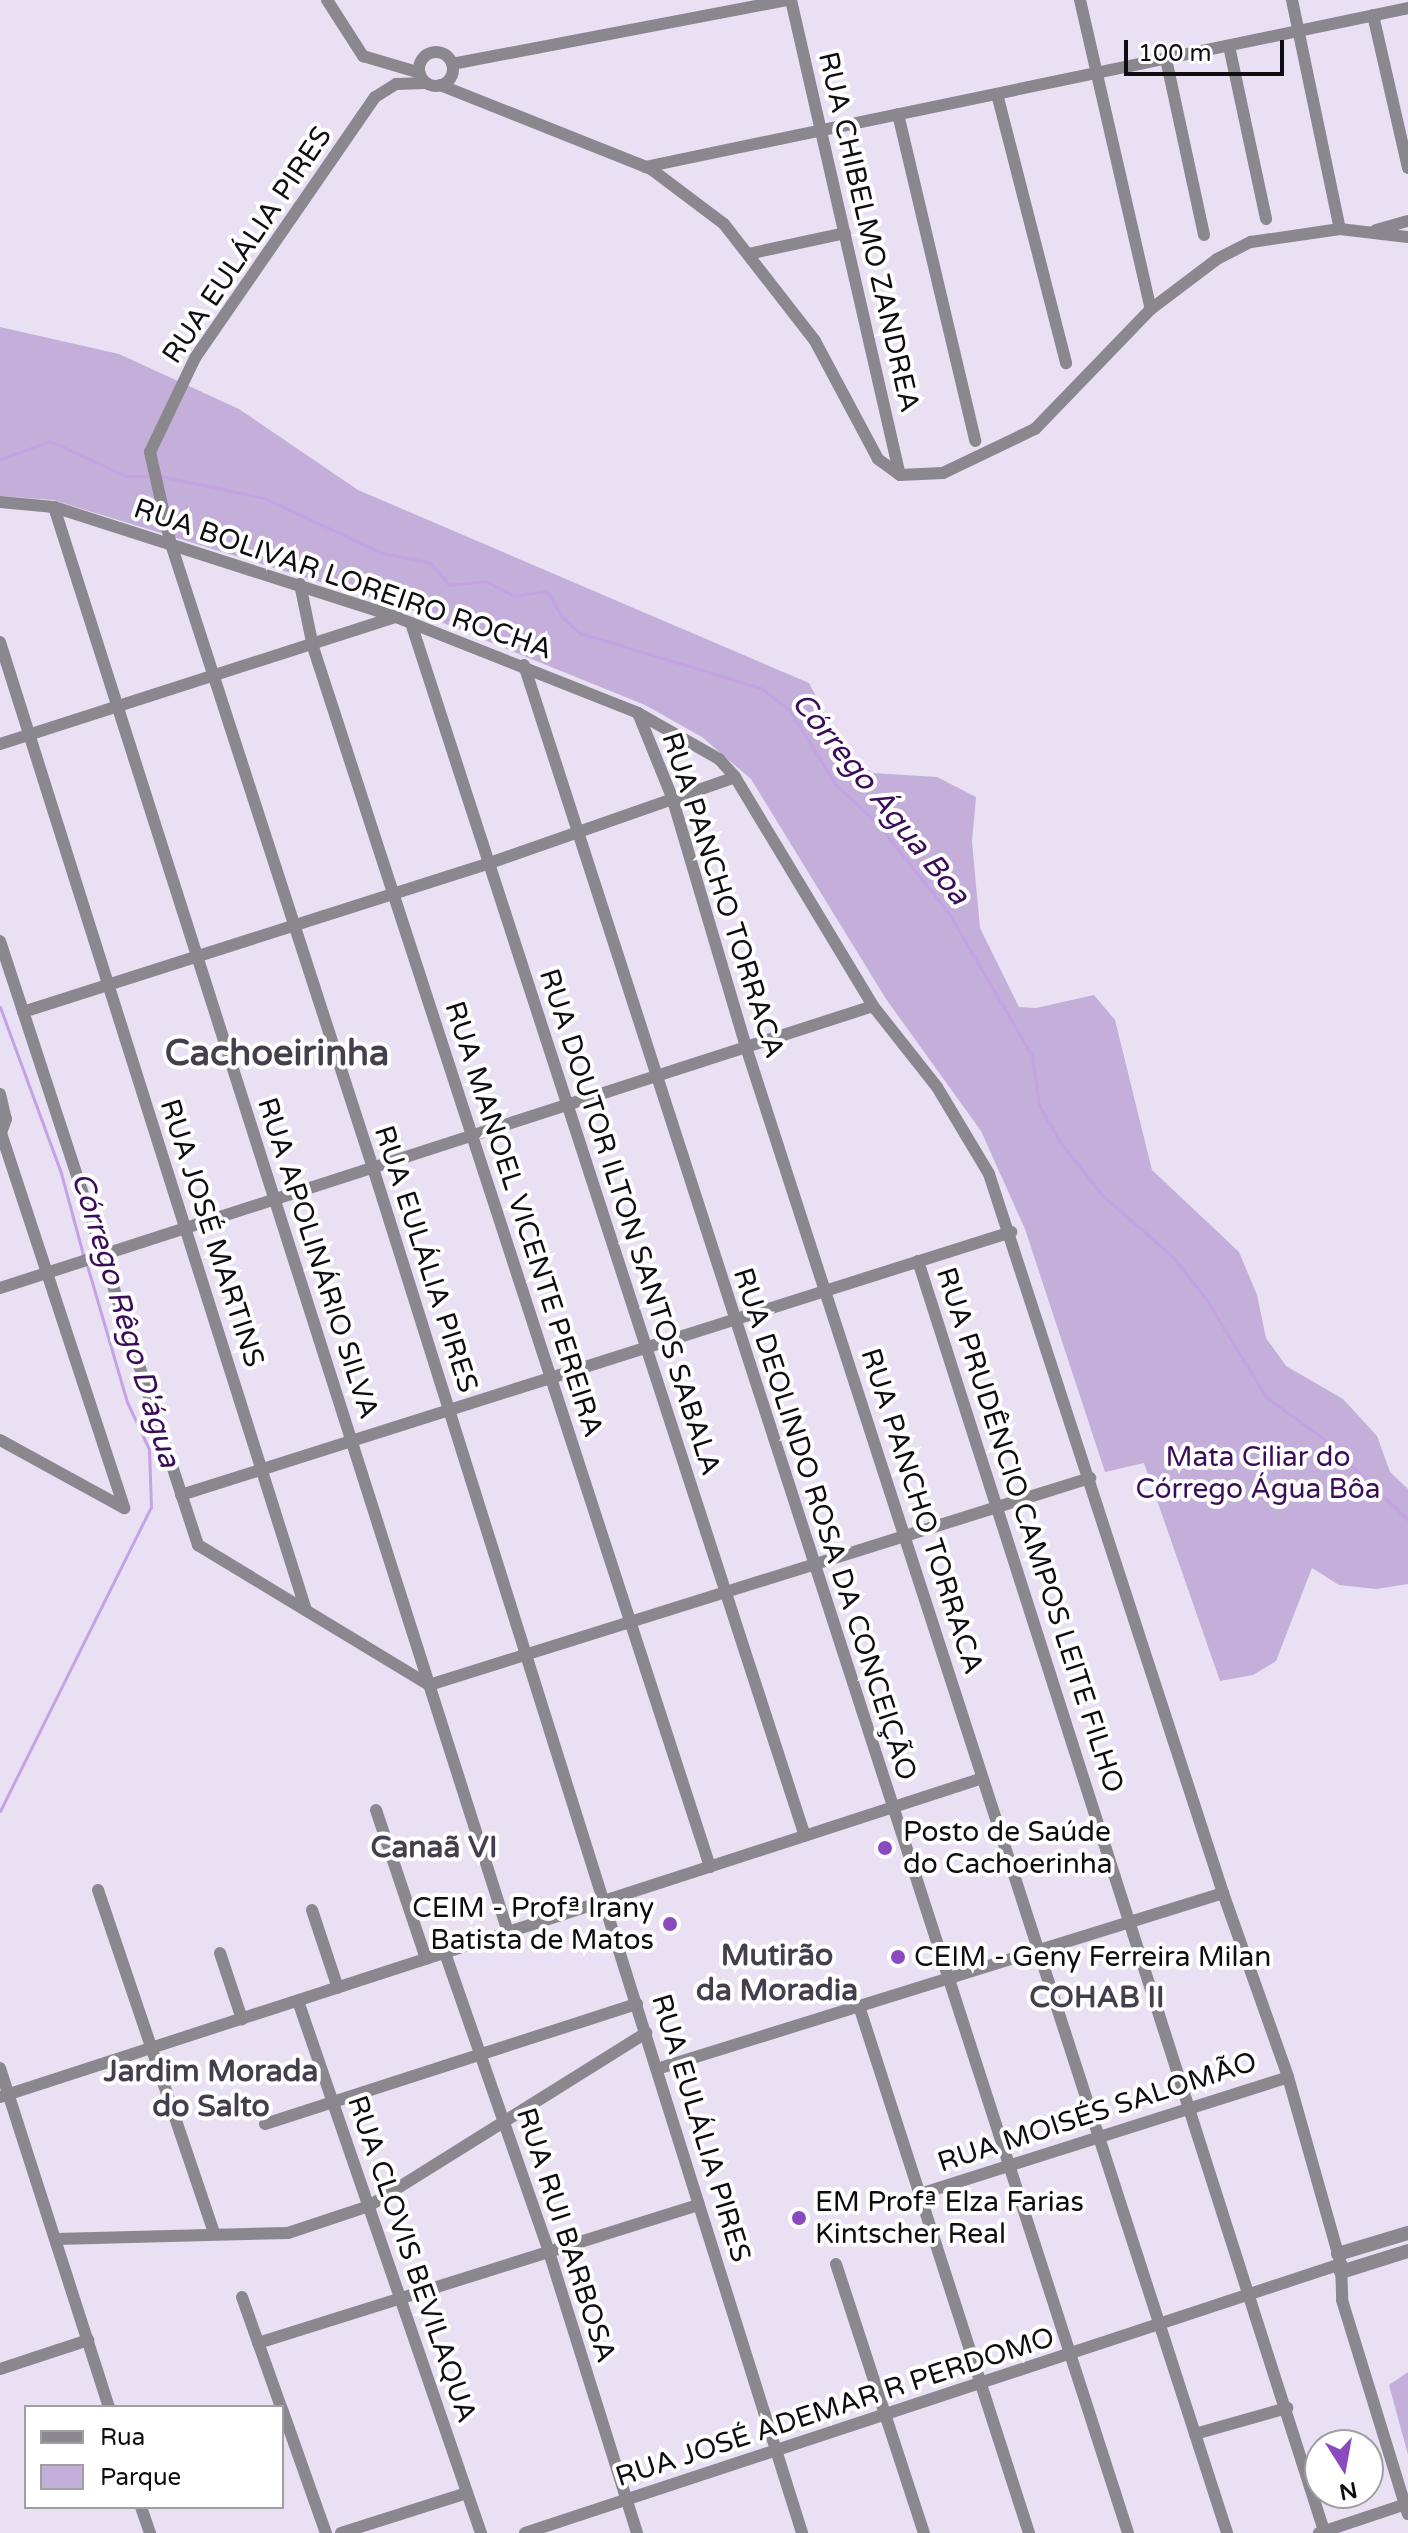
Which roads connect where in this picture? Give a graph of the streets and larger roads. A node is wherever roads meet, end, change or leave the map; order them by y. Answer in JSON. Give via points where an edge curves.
{"nodes":[{"id":1,"x":327,"y":0,"type":"edge"},
{"id":2,"x":790,"y":0,"type":"edge"},
{"id":3,"x":1080,"y":0,"type":"edge"},
{"id":4,"x":1292,"y":0,"type":"edge"},
{"id":5,"x":1408,"y":8,"type":"edge"},
{"id":6,"x":1373,"y":15,"type":"junction"},
{"id":7,"x":1299,"y":30,"type":"junction"},
{"id":8,"x":1229,"y":46,"type":"junction"},
{"id":9,"x":1166,"y":59,"type":"junction"},
{"id":10,"x":452,"y":64,"type":"junction"},
{"id":11,"x":1096,"y":72,"type":"junction"},
{"id":12,"x":423,"y":78,"type":"junction"},
{"id":13,"x":440,"y":85,"type":"junction"},
{"id":14,"x":997,"y":94,"type":"junction"},
{"id":15,"x":898,"y":114,"type":"junction"},
{"id":16,"x":823,"y":129,"type":"junction"},
{"id":17,"x":645,"y":167,"type":"junction"},
{"id":18,"x":1408,"y":168,"type":"edge"},
{"id":19,"x":1266,"y":219,"type":"dead end"},
{"id":20,"x":1408,"y":221,"type":"edge"},
{"id":21,"x":1340,"y":229,"type":"junction"},
{"id":22,"x":1373,"y":231,"type":"junction"},
{"id":23,"x":845,"y":233,"type":"junction"},
{"id":24,"x":1204,"y":235,"type":"dead end"},
{"id":25,"x":1408,"y":237,"type":"edge"},
{"id":26,"x":748,"y":254,"type":"junction"},
{"id":27,"x":1151,"y":309,"type":"junction"},
{"id":28,"x":1066,"y":363,"type":"dead end"},
{"id":29,"x":975,"y":441,"type":"dead end"},
{"id":30,"x":900,"y":475,"type":"junction"},
{"id":31,"x":0,"y":502,"type":"edge"},
{"id":32,"x":54,"y":507,"type":"junction"},
{"id":33,"x":170,"y":541,"type":"junction"},
{"id":34,"x":300,"y":584,"type":"junction"},
{"id":35,"x":396,"y":617,"type":"junction"},
{"id":36,"x":411,"y":623,"type":"junction"},
{"id":37,"x":0,"y":642,"type":"edge"},
{"id":38,"x":313,"y":647,"type":"junction"},
{"id":39,"x":524,"y":665,"type":"junction"},
{"id":40,"x":213,"y":678,"type":"junction"},
{"id":41,"x":117,"y":707,"type":"junction"},
{"id":42,"x":638,"y":713,"type":"junction"},
{"id":43,"x":30,"y":735,"type":"junction"},
{"id":44,"x":0,"y":744,"type":"edge"},
{"id":45,"x":735,"y":777,"type":"junction"},
{"id":46,"x":672,"y":797,"type":"junction"},
{"id":47,"x":580,"y":832,"type":"junction"},
{"id":48,"x":487,"y":864,"type":"junction"},
{"id":49,"x":393,"y":894,"type":"junction"},
{"id":50,"x":293,"y":926,"type":"junction"},
{"id":51,"x":0,"y":941,"type":"edge"},
{"id":52,"x":197,"y":957,"type":"junction"},
{"id":53,"x":109,"y":985,"type":"junction"},
{"id":54,"x":873,"y":1006,"type":"junction"},
{"id":55,"x":23,"y":1012,"type":"junction"},
{"id":56,"x":746,"y":1047,"type":"junction"},
{"id":57,"x":655,"y":1076,"type":"junction"},
{"id":58,"x":0,"y":1094,"type":"edge"},
{"id":59,"x":566,"y":1105,"type":"junction"},
{"id":60,"x":0,"y":1133,"type":"edge"},
{"id":61,"x":472,"y":1136,"type":"junction"},
{"id":62,"x":373,"y":1168,"type":"junction"},
{"id":63,"x":274,"y":1200,"type":"junction"},
{"id":64,"x":186,"y":1228,"type":"junction"},
{"id":65,"x":1011,"y":1232,"type":"junction"},
{"id":66,"x":99,"y":1256,"type":"junction"},
{"id":67,"x":918,"y":1261,"type":"junction"},
{"id":68,"x":46,"y":1274,"type":"junction"},
{"id":69,"x":0,"y":1288,"type":"edge"},
{"id":70,"x":825,"y":1291,"type":"junction"},
{"id":71,"x":734,"y":1320,"type":"junction"},
{"id":72,"x":646,"y":1348,"type":"junction"},
{"id":73,"x":551,"y":1378,"type":"junction"},
{"id":74,"x":449,"y":1410,"type":"junction"},
{"id":75,"x":1,"y":1437,"type":"edge"},
{"id":76,"x":351,"y":1441,"type":"junction"},
{"id":77,"x":262,"y":1469,"type":"junction"},
{"id":78,"x":1090,"y":1478,"type":"junction"},
{"id":79,"x":181,"y":1495,"type":"junction"},
{"id":80,"x":997,"y":1507,"type":"junction"},
{"id":81,"x":904,"y":1536,"type":"junction"},
{"id":82,"x":813,"y":1564,"type":"junction"},
{"id":83,"x":725,"y":1592,"type":"junction"},
{"id":84,"x":306,"y":1610,"type":"junction"},
{"id":85,"x":630,"y":1622,"type":"junction"},
{"id":86,"x":527,"y":1654,"type":"junction"},
{"id":87,"x":429,"y":1685,"type":"junction"},
{"id":88,"x":983,"y":1778,"type":"junction"},
{"id":89,"x":892,"y":1808,"type":"junction"},
{"id":90,"x":376,"y":1810,"type":"dead end"},
{"id":91,"x":805,"y":1836,"type":"junction"},
{"id":92,"x":710,"y":1867,"type":"junction"},
{"id":93,"x":98,"y":1890,"type":"dead end"},
{"id":94,"x":1223,"y":1893,"type":"junction"},
{"id":95,"x":606,"y":1901,"type":"junction"},
{"id":96,"x":312,"y":1910,"type":"dead end"},
{"id":97,"x":1130,"y":1921,"type":"junction"},
{"id":98,"x":508,"y":1932,"type":"junction"},
{"id":99,"x":1039,"y":1950,"type":"junction"},
{"id":100,"x":220,"y":1953,"type":"dead end"},
{"id":101,"x":445,"y":1953,"type":"junction"},
{"id":102,"x":426,"y":1959,"type":"junction"},
{"id":103,"x":947,"y":1979,"type":"junction"},
{"id":104,"x":338,"y":1988,"type":"junction"},
{"id":105,"x":298,"y":2001,"type":"junction"},
{"id":106,"x":637,"y":2004,"type":"junction"},
{"id":107,"x":859,"y":2006,"type":"junction"},
{"id":108,"x":242,"y":2019,"type":"junction"},
{"id":109,"x":646,"y":2033,"type":"junction"},
{"id":110,"x":152,"y":2048,"type":"junction"},
{"id":111,"x":479,"y":2055,"type":"junction"},
{"id":112,"x":0,"y":2068,"type":"edge"},
{"id":113,"x":657,"y":2069,"type":"junction"},
{"id":114,"x":1288,"y":2077,"type":"junction"},
{"id":115,"x":4,"y":2096,"type":"edge"},
{"id":116,"x":332,"y":2102,"type":"junction"},
{"id":117,"x":1190,"y":2107,"type":"junction"},
{"id":118,"x":504,"y":2123,"type":"junction"},
{"id":119,"x":265,"y":2124,"type":"dead end"},
{"id":120,"x":1099,"y":2136,"type":"junction"},
{"id":121,"x":1008,"y":2165,"type":"junction"},
{"id":122,"x":920,"y":2194,"type":"junction"},
{"id":123,"x":699,"y":2205,"type":"junction"},
{"id":124,"x":369,"y":2206,"type":"junction"},
{"id":125,"x":214,"y":2233,"type":"junction"},
{"id":126,"x":1408,"y":2233,"type":"edge"},
{"id":127,"x":56,"y":2239,"type":"junction"},
{"id":128,"x":1408,"y":2251,"type":"edge"},
{"id":129,"x":549,"y":2252,"type":"junction"},
{"id":130,"x":1340,"y":2263,"type":"junction"},
{"id":131,"x":836,"y":2264,"type":"dead end"},
{"id":132,"x":1250,"y":2294,"type":"junction"},
{"id":133,"x":242,"y":2297,"type":"dead end"},
{"id":134,"x":400,"y":2298,"type":"junction"},
{"id":135,"x":1160,"y":2325,"type":"junction"},
{"id":136,"x":88,"y":2340,"type":"junction"},
{"id":137,"x":258,"y":2343,"type":"junction"},
{"id":138,"x":1070,"y":2354,"type":"junction"},
{"id":139,"x":0,"y":2369,"type":"edge"},
{"id":140,"x":981,"y":2384,"type":"junction"},
{"id":141,"x":108,"y":2405,"type":"edge"},
{"id":142,"x":281,"y":2405,"type":"edge"},
{"id":143,"x":1287,"y":2408,"type":"junction"},
{"id":144,"x":284,"y":2414,"type":"edge"},
{"id":145,"x":887,"y":2414,"type":"junction"},
{"id":146,"x":1195,"y":2434,"type":"junction"},
{"id":147,"x":776,"y":2452,"type":"junction"},
{"id":148,"x":467,"y":2493,"type":"junction"},
{"id":149,"x":627,"y":2501,"type":"junction"},
{"id":150,"x":142,"y":2509,"type":"edge"},
{"id":151,"x":1406,"y":2509,"type":"edge"},
{"id":152,"x":1322,"y":2532,"type":"edge"},
{"id":153,"x":150,"y":2533,"type":"edge"},
{"id":154,"x":326,"y":2533,"type":"edge"},
{"id":155,"x":341,"y":2533,"type":"edge"},
{"id":156,"x":481,"y":2533,"type":"edge"},
{"id":157,"x":525,"y":2533,"type":"edge"},
{"id":158,"x":637,"y":2533,"type":"edge"},
{"id":159,"x":802,"y":2533,"type":"edge"},
{"id":160,"x":924,"y":2533,"type":"edge"},
{"id":161,"x":1029,"y":2533,"type":"edge"},
{"id":162,"x":1128,"y":2533,"type":"edge"},
{"id":163,"x":1227,"y":2533,"type":"edge"}],
"edges":[{"from":1,"to":12,"type":"street","via":[[363,56]]},
{"from":2,"to":10,"type":"street"},
{"from":2,"to":16,"type":"street","name":"RUA CHIBELMO ZANDREA"},
{"from":3,"to":11,"type":"street"},
{"from":4,"to":7,"type":"street"},
{"from":5,"to":6,"type":"street"},
{"from":6,"to":7,"type":"street"},
{"from":6,"to":18,"type":"street"},
{"from":7,"to":8,"type":"street"},
{"from":7,"to":21,"type":"street"},
{"from":8,"to":9,"type":"street"},
{"from":8,"to":19,"type":"street"},
{"from":9,"to":11,"type":"street"},
{"from":9,"to":24,"type":"street"},
{"from":10,"to":12,"type":"street","name":"RUA EULÁLIA PIRES","via":[[434,52],[424,57]]},
{"from":10,"to":13,"type":"street","via":[[451,76]]},
{"from":11,"to":14,"type":"street"},
{"from":11,"to":27,"type":"street"},
{"from":12,"to":13,"type":"street","name":"RUA EULÁLIA PIRES"},
{"from":12,"to":33,"type":"street","name":"RUA EULÁLIA PIRES","via":[[396,84],[375,97],[195,358],[150,452]]},
{"from":13,"to":17,"type":"street","name":"RUA EULÁLIA PIRES"},
{"from":14,"to":15,"type":"street"},
{"from":14,"to":28,"type":"street"},
{"from":15,"to":16,"type":"street"},
{"from":15,"to":29,"type":"street"},
{"from":16,"to":17,"type":"street"},
{"from":16,"to":23,"type":"street","name":"RUA CHIBELMO ZANDREA"},
{"from":17,"to":26,"type":"street","name":"RUA EULÁLIA PIRES","via":[[724,224]]},
{"from":20,"to":22,"type":"street"},
{"from":21,"to":22,"type":"street"},
{"from":21,"to":27,"type":"street","via":[[1251,242],[1217,259]]},
{"from":22,"to":25,"type":"street"},
{"from":23,"to":26,"type":"street"},
{"from":23,"to":30,"type":"street","name":"RUA CHIBELMO ZANDREA"},
{"from":26,"to":30,"type":"street","name":"RUA EULÁLIA PIRES","via":[[815,341],[878,459]]},
{"from":27,"to":30,"type":"street","via":[[1035,429],[943,473]]},
{"from":31,"to":32,"type":"street","name":"RUA BOLIVAR LOREIRO ROCHA"},
{"from":32,"to":33,"type":"street","name":"RUA BOLIVAR LOREIRO ROCHA"},
{"from":32,"to":41,"type":"street","name":"RUA APOLINÁRIO SILVA"},
{"from":33,"to":34,"type":"street","name":"RUA BOLIVAR LOREIRO ROCHA"},
{"from":33,"to":40,"type":"street","name":"RUA EULÁLIA PIRES"},
{"from":34,"to":35,"type":"street","name":"RUA BOLIVAR LOREIRO ROCHA"},
{"from":34,"to":38,"type":"street","name":"RUA MANOEL VICENTE PEREIRA"},
{"from":35,"to":36,"type":"street","name":"RUA BOLIVAR LOREIRO ROCHA"},
{"from":35,"to":38,"type":"street"},
{"from":36,"to":39,"type":"street","name":"RUA BOLIVAR LOREIRO ROCHA"},
{"from":36,"to":48,"type":"street","name":"RUA DOUTOR ILTON SANTOS SABALA"},
{"from":37,"to":43,"type":"street","name":"RUA JOSÉ MARTINS"},
{"from":38,"to":40,"type":"street"},
{"from":38,"to":49,"type":"street","name":"RUA MANOEL VICENTE PEREIRA"},
{"from":39,"to":42,"type":"street","name":"RUA BOLIVAR LOREIRO ROCHA"},
{"from":39,"to":47,"type":"street","name":"RUA DEOLINDO ROSA DA CONCEIÇÃO"},
{"from":40,"to":41,"type":"street"},
{"from":40,"to":50,"type":"street","name":"RUA EULÁLIA PIRES"},
{"from":41,"to":43,"type":"street"},
{"from":41,"to":52,"type":"street","name":"RUA APOLINÁRIO SILVA"},
{"from":42,"to":45,"type":"street","name":"RUA BOLIVAR LOREIRO ROCHA","via":[[719,759]]},
{"from":42,"to":46,"type":"street","name":"RUA PANCHO TORRACA"},
{"from":43,"to":44,"type":"street"},
{"from":43,"to":53,"type":"street","name":"RUA JOSÉ MARTINS"},
{"from":45,"to":46,"type":"street"},
{"from":45,"to":54,"type":"street","name":"RUA BOLIVAR LOREIRO ROCHA"},
{"from":46,"to":47,"type":"street"},
{"from":46,"to":56,"type":"street","name":"RUA PANCHO TORRACA"},
{"from":47,"to":48,"type":"street"},
{"from":47,"to":57,"type":"street","name":"RUA DEOLINDO ROSA DA CONCEIÇÃO"},
{"from":48,"to":49,"type":"street"},
{"from":48,"to":59,"type":"street","name":"RUA DOUTOR ILTON SANTOS SABALA"},
{"from":49,"to":50,"type":"street"},
{"from":49,"to":61,"type":"street","name":"RUA MANOEL VICENTE PEREIRA"},
{"from":50,"to":52,"type":"street"},
{"from":50,"to":62,"type":"street","name":"RUA EULÁLIA PIRES"},
{"from":51,"to":55,"type":"street"},
{"from":52,"to":53,"type":"street"},
{"from":52,"to":63,"type":"street","name":"RUA APOLINÁRIO SILVA"},
{"from":53,"to":55,"type":"street"},
{"from":53,"to":64,"type":"street","name":"RUA JOSÉ MARTINS"},
{"from":54,"to":56,"type":"street"},
{"from":54,"to":65,"type":"street","name":"RUA BOLIVAR LOREIRO ROCHA","via":[[969,1134]]},
{"from":55,"to":66,"type":"street"},
{"from":56,"to":57,"type":"street"},
{"from":56,"to":70,"type":"street","name":"RUA PANCHO TORRACA"},
{"from":57,"to":59,"type":"street"},
{"from":57,"to":71,"type":"street","name":"RUA DEOLINDO ROSA DA CONCEIÇÃO"},
{"from":58,"to":60,"type":"street","via":[[6,1119]]},
{"from":59,"to":61,"type":"street"},
{"from":59,"to":72,"type":"street","name":"RUA DOUTOR ILTON SANTOS SABALA"},
{"from":60,"to":68,"type":"street"},
{"from":61,"to":62,"type":"street"},
{"from":61,"to":73,"type":"street","name":"RUA MANOEL VICENTE PEREIRA"},
{"from":62,"to":63,"type":"street"},
{"from":62,"to":74,"type":"street","name":"RUA EULÁLIA PIRES"},
{"from":63,"to":64,"type":"street"},
{"from":63,"to":76,"type":"street","name":"RUA APOLINÁRIO SILVA"},
{"from":64,"to":66,"type":"street"},
{"from":64,"to":77,"type":"street","name":"RUA JOSÉ MARTINS"},
{"from":65,"to":67,"type":"street"},
{"from":65,"to":78,"type":"street","name":"RUA BOLIVAR LOREIRO ROCHA"},
{"from":66,"to":68,"type":"street"},
{"from":66,"to":79,"type":"street"},
{"from":67,"to":70,"type":"street"},
{"from":67,"to":80,"type":"street","name":"RUA PRUDÊNCIO CAMPOS LEITE FILHO"},
{"from":68,"to":69,"type":"street"},
{"from":68,"to":75,"type":"street","via":[[124,1508]]},
{"from":70,"to":71,"type":"street"},
{"from":70,"to":81,"type":"street","name":"RUA PANCHO TORRACA"},
{"from":71,"to":72,"type":"street"},
{"from":71,"to":82,"type":"street","name":"RUA DEOLINDO ROSA DA CONCEIÇÃO"},
{"from":72,"to":73,"type":"street"},
{"from":72,"to":83,"type":"street","name":"RUA DOUTOR ILTON SANTOS SABALA"},
{"from":73,"to":74,"type":"street"},
{"from":73,"to":85,"type":"street","name":"RUA MANOEL VICENTE PEREIRA"},
{"from":74,"to":76,"type":"street"},
{"from":74,"to":86,"type":"street","name":"RUA EULÁLIA PIRES"},
{"from":76,"to":77,"type":"street"},
{"from":76,"to":87,"type":"street","name":"RUA APOLINÁRIO SILVA"},
{"from":77,"to":79,"type":"street"},
{"from":77,"to":84,"type":"street","name":"RUA JOSÉ MARTINS"},
{"from":78,"to":80,"type":"street"},
{"from":78,"to":94,"type":"street","name":"RUA BOLIVAR LOREIRO ROCHA"},
{"from":79,"to":84,"type":"street","via":[[200,1549]]},
{"from":80,"to":81,"type":"street"},
{"from":80,"to":97,"type":"street","name":"RUA PRUDÊNCIO CAMPOS LEITE FILHO"},
{"from":81,"to":82,"type":"street"},
{"from":81,"to":88,"type":"street","name":"RUA PANCHO TORRACA"},
{"from":82,"to":83,"type":"street"},
{"from":82,"to":89,"type":"street","name":"RUA DEOLINDO ROSA DA CONCEIÇÃO"},
{"from":83,"to":85,"type":"street"},
{"from":83,"to":91,"type":"street","name":"RUA DOUTOR ILTON SANTOS SABALA"},
{"from":84,"to":87,"type":"street"},
{"from":85,"to":86,"type":"street"},
{"from":85,"to":92,"type":"street","name":"RUA MANOEL VICENTE PEREIRA"},
{"from":86,"to":87,"type":"street"},
{"from":86,"to":95,"type":"street","name":"RUA EULÁLIA PIRES"},
{"from":87,"to":98,"type":"street","name":"RUA APOLINÁRIO SILVA"},
{"from":88,"to":89,"type":"street"},
{"from":88,"to":99,"type":"street","name":"RUA PANCHO TORRACA"},
{"from":89,"to":91,"type":"street"},
{"from":89,"to":103,"type":"street","name":"RUA DEOLINDO ROSA DA CONCEIÇÃO"},
{"from":90,"to":102,"type":"street"},
{"from":91,"to":92,"type":"street"},
{"from":92,"to":95,"type":"street"},
{"from":93,"to":110,"type":"street"},
{"from":94,"to":97,"type":"street"},
{"from":94,"to":114,"type":"street","name":"RUA BOLIVAR LOREIRO ROCHA"},
{"from":95,"to":98,"type":"street"},
{"from":95,"to":106,"type":"street","name":"RUA EULÁLIA PIRES"},
{"from":96,"to":104,"type":"street"},
{"from":97,"to":99,"type":"street"},
{"from":97,"to":117,"type":"street","name":"RUA PRUDÊNCIO CAMPOS LEITE FILHO"},
{"from":98,"to":101,"type":"street"},
{"from":99,"to":103,"type":"street"},
{"from":99,"to":120,"type":"street","name":"RUA PANCHO TORRACA"},
{"from":100,"to":108,"type":"street"},
{"from":101,"to":102,"type":"street"},
{"from":101,"to":111,"type":"street","name":"RUA RUI BARBOSA"},
{"from":102,"to":104,"type":"street"},
{"from":103,"to":107,"type":"street"},
{"from":103,"to":121,"type":"street","name":"RUA DEOLINDO ROSA DA CONCEIÇÃO"},
{"from":104,"to":105,"type":"street"},
{"from":105,"to":108,"type":"street"},
{"from":105,"to":116,"type":"street","name":"RUA CLOVIS BEVILAQUA"},
{"from":106,"to":109,"type":"street","name":"RUA EULÁLIA PIRES"},
{"from":106,"to":111,"type":"street"},
{"from":107,"to":113,"type":"street"},
{"from":107,"to":122,"type":"street"},
{"from":108,"to":110,"type":"street"},
{"from":109,"to":113,"type":"street","name":"RUA EULÁLIA PIRES"},
{"from":109,"to":118,"type":"street"},
{"from":110,"to":115,"type":"street"},
{"from":110,"to":125,"type":"street"},
{"from":111,"to":116,"type":"street"},
{"from":111,"to":118,"type":"street","name":"RUA RUI BARBOSA"},
{"from":112,"to":115,"type":"street"},
{"from":113,"to":123,"type":"street","name":"RUA EULÁLIA PIRES"},
{"from":114,"to":117,"type":"street","name":"RUA MOISÉS SALOMÃO"},
{"from":114,"to":130,"type":"street","name":"RUA BOLIVAR LOREIRO ROCHA"},
{"from":115,"to":127,"type":"street"},
{"from":116,"to":119,"type":"street"},
{"from":116,"to":124,"type":"street","name":"RUA CLOVIS BEVILAQUA"},
{"from":117,"to":120,"type":"street","name":"RUA MOISÉS SALOMÃO"},
{"from":117,"to":132,"type":"street","name":"RUA PRUDÊNCIO CAMPOS LEITE FILHO"},
{"from":118,"to":124,"type":"street"},
{"from":118,"to":129,"type":"street","name":"RUA RUI BARBOSA"},
{"from":120,"to":121,"type":"street","name":"RUA MOISÉS SALOMÃO"},
{"from":120,"to":135,"type":"street","name":"RUA PANCHO TORRACA"},
{"from":121,"to":122,"type":"street","name":"RUA MOISÉS SALOMÃO"},
{"from":121,"to":138,"type":"street","name":"RUA DEOLINDO ROSA DA CONCEIÇÃO"},
{"from":122,"to":140,"type":"street"},
{"from":123,"to":129,"type":"street"},
{"from":123,"to":147,"type":"street","name":"RUA EULÁLIA PIRES"},
{"from":124,"to":125,"type":"street","via":[[288,2233]]},
{"from":124,"to":134,"type":"street","name":"RUA CLOVIS BEVILAQUA"},
{"from":125,"to":127,"type":"street"},
{"from":126,"to":130,"type":"street"},
{"from":127,"to":136,"type":"street"},
{"from":128,"to":130,"type":"street"},
{"from":129,"to":134,"type":"street"},
{"from":129,"to":149,"type":"street","name":"RUA RUI BARBOSA"},
{"from":130,"to":132,"type":"street","name":"RUA JOSÉ ADEMAR R PERDOMO"},
{"from":130,"to":151,"type":"street","name":"RUA BOLIVAR LOREIRO ROCHA","via":[[1342,2300]]},
{"from":131,"to":145,"type":"street"},
{"from":132,"to":135,"type":"street","name":"RUA JOSÉ ADEMAR R PERDOMO"},
{"from":132,"to":143,"type":"street","name":"RUA PRUDÊNCIO CAMPOS LEITE FILHO"},
{"from":133,"to":137,"type":"street"},
{"from":134,"to":137,"type":"street"},
{"from":134,"to":148,"type":"street","name":"RUA CLOVIS BEVILAQUA"},
{"from":135,"to":138,"type":"street","name":"RUA JOSÉ ADEMAR R PERDOMO"},
{"from":135,"to":146,"type":"street","name":"RUA PANCHO TORRACA"},
{"from":136,"to":139,"type":"street"},
{"from":136,"to":141,"type":"street"},
{"from":137,"to":142,"type":"street"},
{"from":138,"to":140,"type":"street","name":"RUA JOSÉ ADEMAR R PERDOMO"},
{"from":138,"to":162,"type":"street","name":"RUA DEOLINDO ROSA DA CONCEIÇÃO"},
{"from":140,"to":145,"type":"street","name":"RUA JOSÉ ADEMAR R PERDOMO"},
{"from":140,"to":161,"type":"street"},
{"from":143,"to":146,"type":"street"},
{"from":143,"to":152,"type":"street","name":"RUA PRUDÊNCIO CAMPOS LEITE FILHO"},
{"from":144,"to":154,"type":"street"},
{"from":145,"to":147,"type":"street","name":"RUA JOSÉ ADEMAR R PERDOMO"},
{"from":145,"to":160,"type":"street"},
{"from":146,"to":163,"type":"street","name":"RUA PANCHO TORRACA"},
{"from":147,"to":149,"type":"street","name":"RUA JOSÉ ADEMAR R PERDOMO"},
{"from":147,"to":159,"type":"street","name":"RUA EULÁLIA PIRES"},
{"from":148,"to":155,"type":"street"},
{"from":148,"to":156,"type":"street","name":"RUA CLOVIS BEVILAQUA"},
{"from":149,"to":157,"type":"street","name":"RUA JOSÉ ADEMAR R PERDOMO"},
{"from":149,"to":158,"type":"street","name":"RUA RUI BARBOSA"},
{"from":150,"to":153,"type":"street"},
{"from":151,"to":152,"type":"street"}]}
